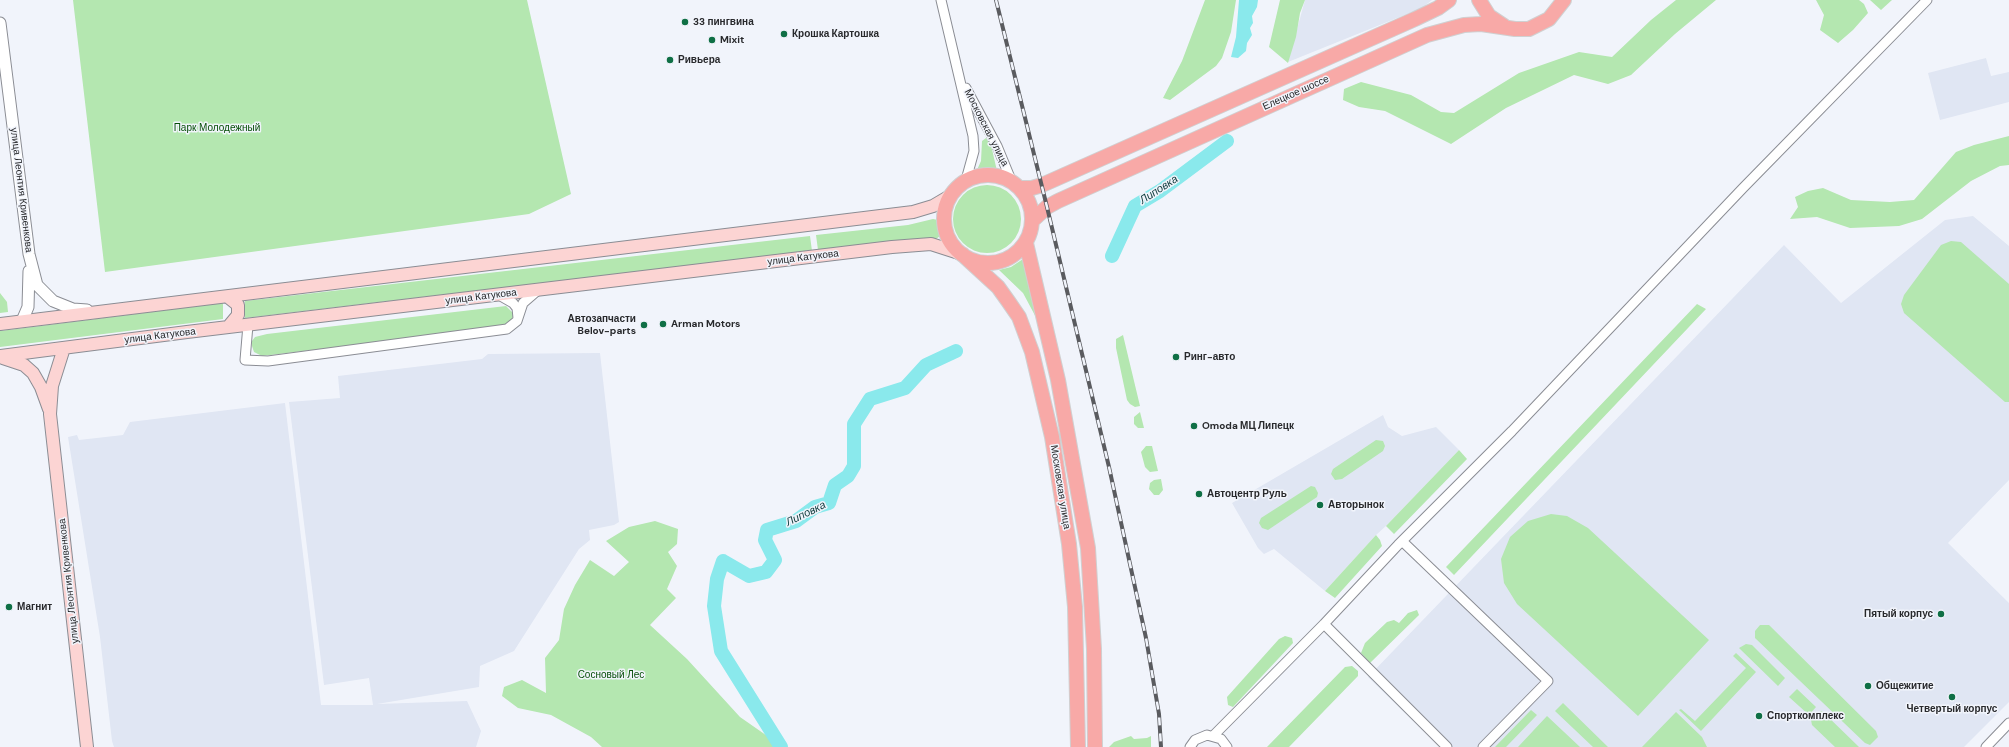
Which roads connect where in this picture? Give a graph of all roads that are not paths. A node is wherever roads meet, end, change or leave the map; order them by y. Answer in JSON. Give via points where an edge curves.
{"nodes":[{"id":1,"x":940,"y":0,"type":"edge"},
{"id":2,"x":1449,"y":0,"type":"edge"},
{"id":3,"x":1479,"y":0,"type":"edge"},
{"id":4,"x":1927,"y":0,"type":"edge"},
{"id":5,"x":1561,"y":3,"type":"edge"},
{"id":6,"x":0,"y":23,"type":"edge"},
{"id":7,"x":1508,"y":28,"type":"junction"},
{"id":8,"x":960,"y":77,"type":"junction"},
{"id":9,"x":966,"y":180,"type":"junction"},
{"id":10,"x":1016,"y":184,"type":"junction"},
{"id":11,"x":950,"y":196,"type":"junction"},
{"id":12,"x":1033,"y":220,"type":"junction"},
{"id":13,"x":1026,"y":243,"type":"junction"},
{"id":14,"x":29,"y":254,"type":"junction"},
{"id":15,"x":962,"y":254,"type":"junction"},
{"id":16,"x":538,"y":290,"type":"junction"},
{"id":17,"x":499,"y":295,"type":"junction"},
{"id":18,"x":228,"y":297,"type":"junction"},
{"id":19,"x":100,"y":312,"type":"junction"},
{"id":20,"x":22,"y":321,"type":"junction"},
{"id":21,"x":518,"y":321,"type":"junction"},
{"id":22,"x":0,"y":324,"type":"edge"},
{"id":23,"x":248,"y":325,"type":"junction"},
{"id":24,"x":228,"y":327,"type":"junction"},
{"id":25,"x":64,"y":348,"type":"junction"},
{"id":26,"x":0,"y":357,"type":"edge"},
{"id":27,"x":50,"y":414,"type":"junction"},
{"id":28,"x":1402,"y":541,"type":"junction"},
{"id":29,"x":1324,"y":624,"type":"junction"},
{"id":30,"x":2009,"y":723,"type":"edge"},
{"id":31,"x":1214,"y":735,"type":"junction"},
{"id":32,"x":87,"y":747,"type":"edge"},
{"id":33,"x":1078,"y":747,"type":"edge"},
{"id":34,"x":1095,"y":747,"type":"edge"},
{"id":35,"x":1190,"y":747,"type":"edge"},
{"id":36,"x":1227,"y":747,"type":"edge"},
{"id":37,"x":1447,"y":747,"type":"edge"},
{"id":38,"x":1483,"y":747,"type":"edge"},
{"id":39,"x":1986,"y":747,"type":"edge"}],
"edges":[{"from":1,"to":8,"type":"street","name":"Московская улица"},
{"from":2,"to":10,"type":"main road","name":"Елецкое шоссе","via":[[1416,19],[1042,185],[1032,188]]},
{"from":3,"to":7,"type":"main road","via":[[1489,16]]},
{"from":4,"to":28,"type":"street","via":[[1743,188],[1512,431]]},
{"from":5,"to":7,"type":"main road","name":"Елецкое шоссе","via":[[1549,19],[1536,27],[1522,30]]},
{"from":6,"to":14,"type":"street","name":"улица Леонтия Кривенкова"},
{"from":7,"to":12,"type":"main road","name":"Елецкое шоссе","via":[[1482,24],[1464,25],[1427,35],[1080,190],[1047,207]]},
{"from":8,"to":9,"type":"street","name":"Московская улица","via":[[974,143]]},
{"from":8,"to":10,"type":"street","name":"Московская улица"},
{"from":9,"to":10,"type":"main road","via":[[993,175]]},
{"from":9,"to":11,"type":"main road"},
{"from":10,"to":12,"type":"main road","via":[[1030,203]]},
{"from":11,"to":15,"type":"main road","via":[[944,215],[944,226],[948,238]]},
{"from":11,"to":18,"type":"main road","via":[[932,206],[912,212]]},
{"from":12,"to":13,"type":"main road"},
{"from":13,"to":15,"type":"main road","via":[[1018,252],[998,262],[979,262]]},
{"from":13,"to":34,"type":"main road","name":"Московская улица","via":[[1058,380],[1088,548],[1094,649]]},
{"from":14,"to":19,"type":"street","name":"улица Леонтия Кривенкова","via":[[37,285],[53,301],[73,309]]},
{"from":14,"to":20,"type":"street","via":[[28,307]]},
{"from":15,"to":16,"type":"main road","name":"улица Катукова","via":[[931,244]]},
{"from":15,"to":33,"type":"main road","name":"Московская улица","via":[[998,287],[1019,317],[1032,352],[1052,437],[1069,544],[1075,607]]},
{"from":16,"to":17,"type":"main road","name":"улица Катукова"},
{"from":16,"to":21,"type":"street","via":[[523,303]]},
{"from":17,"to":21,"type":"street","via":[[508,299],[517,308]]},
{"from":17,"to":23,"type":"main road","name":"улица Катукова"},
{"from":18,"to":19,"type":"main road"},
{"from":18,"to":24,"type":"main road","via":[[238,305],[238,315]]},
{"from":19,"to":20,"type":"main road"},
{"from":20,"to":22,"type":"main road"},
{"from":21,"to":23,"type":"street","via":[[507,329],[268,360],[245,360]]},
{"from":23,"to":24,"type":"main road","name":"улица Катукова"},
{"from":24,"to":25,"type":"main road","name":"улица Катукова"},
{"from":25,"to":26,"type":"main road","name":"улица Катукова"},
{"from":25,"to":27,"type":"main road","via":[[52,386]]},
{"from":26,"to":27,"type":"main road","via":[[24,365],[34,374]]},
{"from":27,"to":32,"type":"main road","name":"улица Леонтия Кривенкова"},
{"from":28,"to":29,"type":"street"},
{"from":28,"to":38,"type":"street","via":[[1548,681]]},
{"from":29,"to":31,"type":"street"},
{"from":29,"to":37,"type":"street"},
{"from":30,"to":39,"type":"street"},
{"from":31,"to":35,"type":"street","via":[[1200,736]]},
{"from":31,"to":36,"type":"street"}]}
